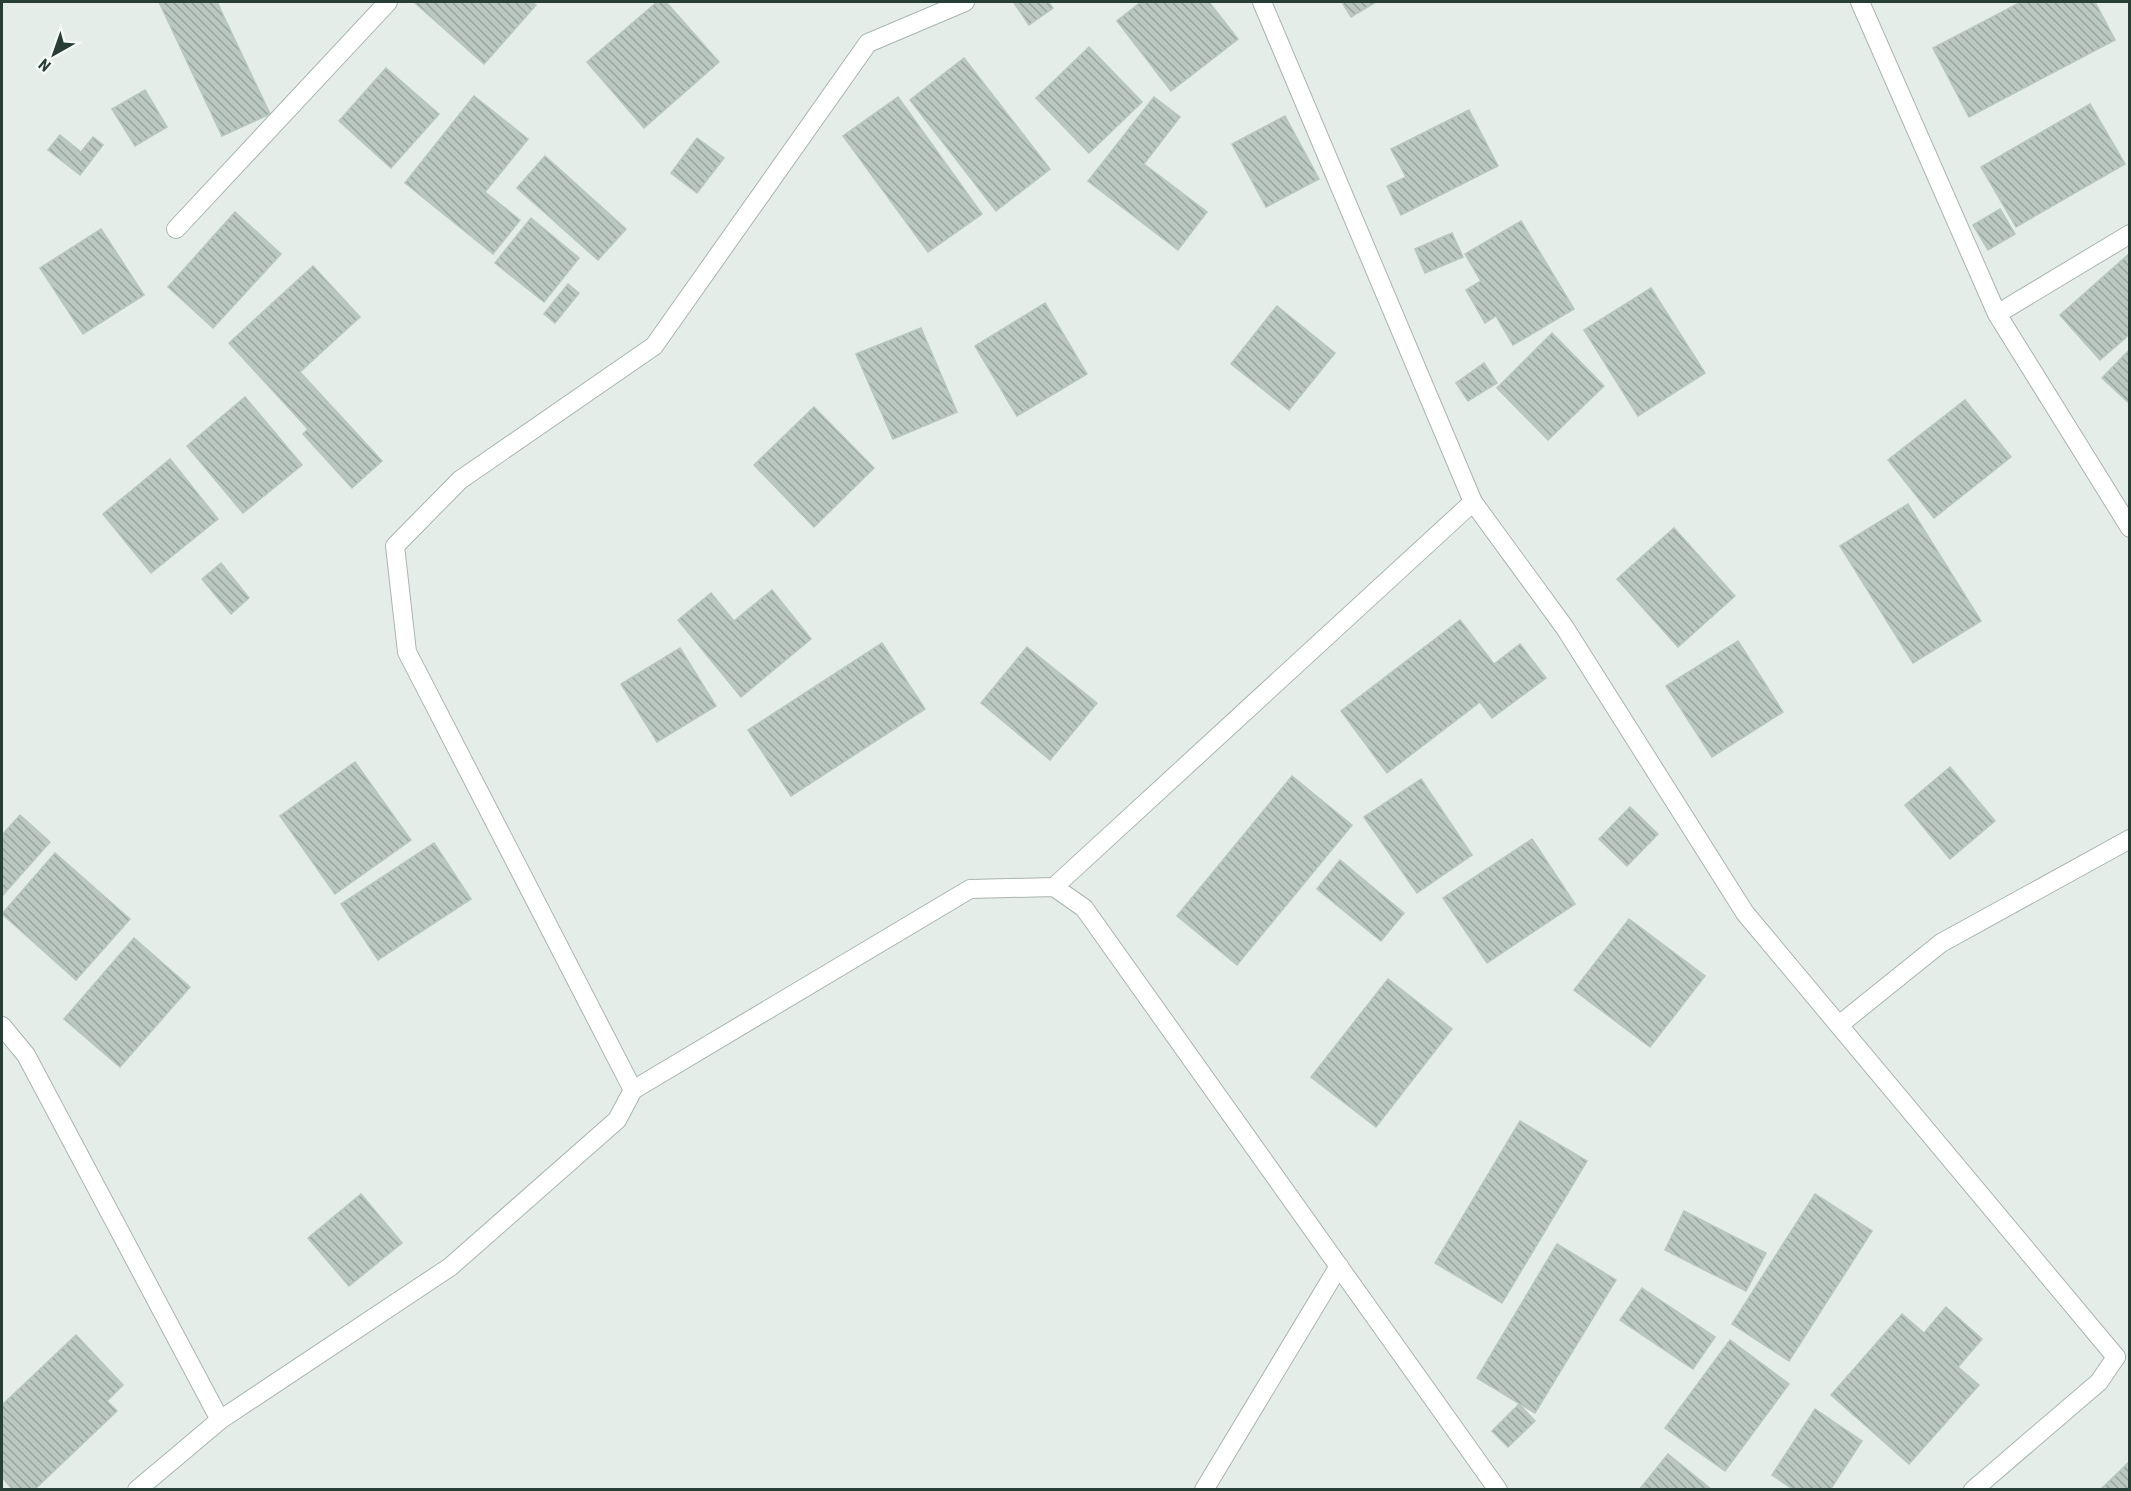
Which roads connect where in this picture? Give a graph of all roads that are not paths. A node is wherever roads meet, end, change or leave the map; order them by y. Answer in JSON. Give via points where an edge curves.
{"nodes":[{"id":1,"x":388,"y":2,"type":"edge"},
{"id":2,"x":964,"y":2,"type":"edge"},
{"id":3,"x":1262,"y":2,"type":"edge"},
{"id":4,"x":1860,"y":2,"type":"edge"},
{"id":5,"x":176,"y":229,"type":"dead end"},
{"id":6,"x":2130,"y":234,"type":"edge"},
{"id":7,"x":1997,"y":315,"type":"junction"},
{"id":8,"x":1473,"y":502,"type":"junction"},
{"id":9,"x":2130,"y":528,"type":"edge"},
{"id":10,"x":2130,"y":839,"type":"edge"},
{"id":11,"x":1054,"y":887,"type":"junction"},
{"id":12,"x":1839,"y":1025,"type":"junction"},
{"id":13,"x":2,"y":1026,"type":"edge"},
{"id":14,"x":633,"y":1090,"type":"junction"},
{"id":15,"x":1339,"y":1266,"type":"junction"},
{"id":16,"x":2123,"y":1356,"type":"edge"},
{"id":17,"x":220,"y":1420,"type":"junction"},
{"id":18,"x":137,"y":1490,"type":"edge"},
{"id":19,"x":1204,"y":1490,"type":"edge"},
{"id":20,"x":1498,"y":1490,"type":"edge"},
{"id":21,"x":1973,"y":1490,"type":"edge"}],
"edges":[{"from":1,"to":5,"type":"street"},
{"from":2,"to":14,"type":"street","via":[[868,43],[654,346],[460,480],[395,546],[407,652]]},
{"from":3,"to":8,"type":"street"},
{"from":4,"to":7,"type":"street"},
{"from":6,"to":7,"type":"street"},
{"from":7,"to":9,"type":"street"},
{"from":8,"to":11,"type":"street"},
{"from":8,"to":12,"type":"street","via":[[1565,628],[1745,913]]},
{"from":10,"to":12,"type":"street","via":[[1941,943]]},
{"from":11,"to":14,"type":"street","via":[[970,889]]},
{"from":11,"to":15,"type":"street","via":[[1084,908]]},
{"from":12,"to":16,"type":"street"},
{"from":13,"to":17,"type":"street","via":[[26,1055]]},
{"from":14,"to":17,"type":"street","via":[[617,1120],[450,1267]]},
{"from":15,"to":19,"type":"street"},
{"from":15,"to":20,"type":"street"},
{"from":16,"to":21,"type":"street","via":[[2099,1382]]},
{"from":17,"to":18,"type":"street"}]}
